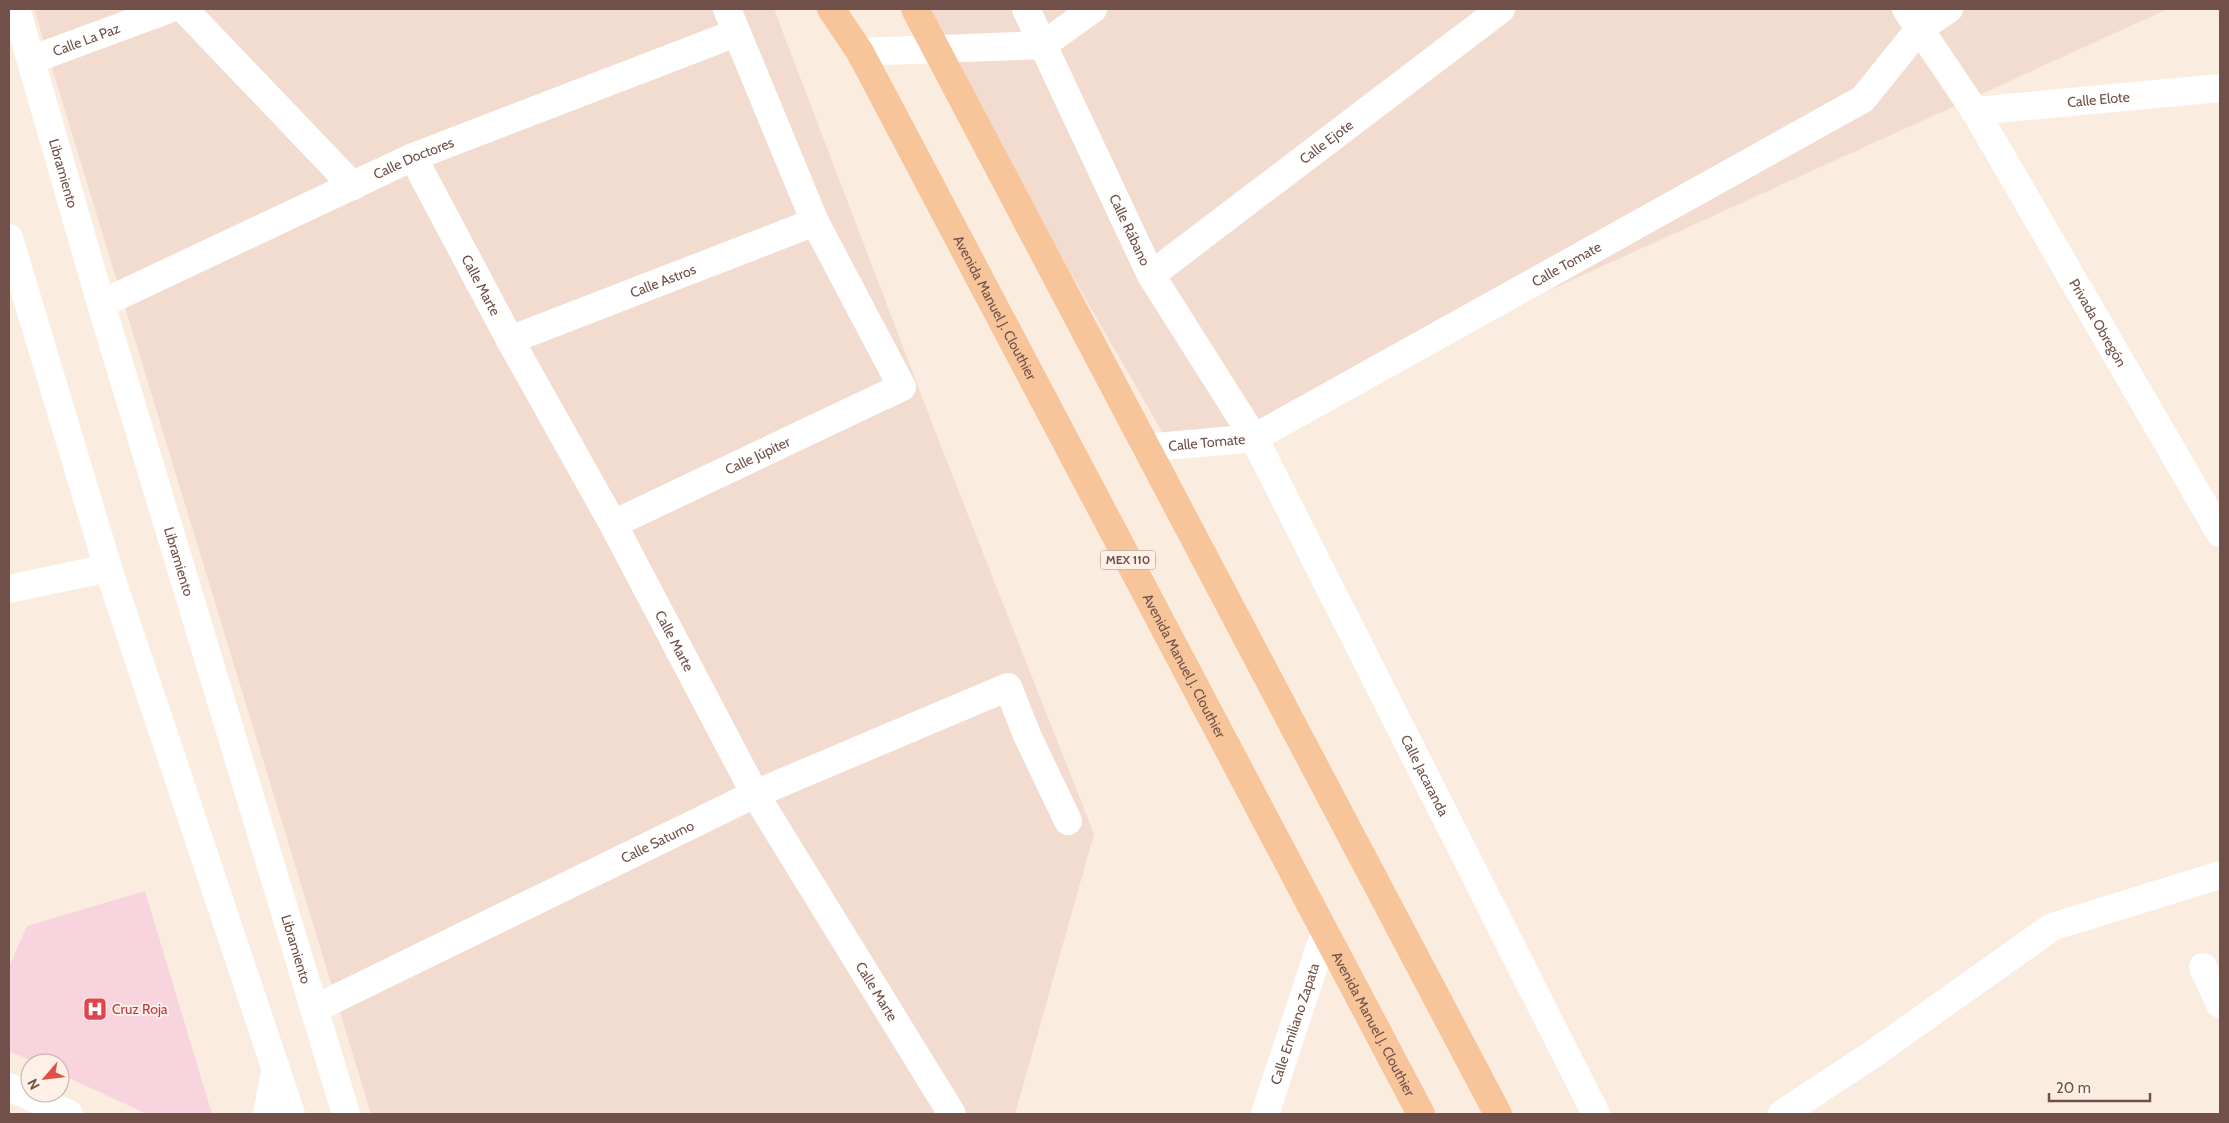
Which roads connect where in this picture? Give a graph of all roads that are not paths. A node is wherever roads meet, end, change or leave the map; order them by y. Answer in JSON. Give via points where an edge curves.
{"nodes":[{"id":1,"x":16,"y":9,"type":"edge"},
{"id":2,"x":169,"y":9,"type":"edge"},
{"id":3,"x":184,"y":9,"type":"edge"},
{"id":4,"x":831,"y":9,"type":"edge"},
{"id":5,"x":915,"y":9,"type":"edge"},
{"id":6,"x":1026,"y":9,"type":"edge"},
{"id":7,"x":1093,"y":9,"type":"edge"},
{"id":8,"x":1501,"y":9,"type":"edge"},
{"id":9,"x":1949,"y":9,"type":"edge"},
{"id":10,"x":1913,"y":18,"type":"edge"},
{"id":11,"x":732,"y":21,"type":"edge"},
{"id":12,"x":1044,"y":45,"type":"junction"},
{"id":13,"x":935,"y":50,"type":"junction"},
{"id":14,"x":860,"y":52,"type":"junction"},
{"id":15,"x":31,"y":60,"type":"junction"},
{"id":16,"x":2220,"y":88,"type":"edge"},
{"id":17,"x":1975,"y":111,"type":"junction"},
{"id":18,"x":413,"y":157,"type":"junction"},
{"id":19,"x":353,"y":186,"type":"junction"},
{"id":20,"x":815,"y":222,"type":"junction"},
{"id":21,"x":9,"y":238,"type":"edge"},
{"id":22,"x":1151,"y":275,"type":"junction"},
{"id":23,"x":101,"y":304,"type":"junction"},
{"id":24,"x":510,"y":340,"type":"junction"},
{"id":25,"x":1254,"y":438,"type":"junction"},
{"id":26,"x":1146,"y":448,"type":"junction"},
{"id":27,"x":613,"y":524,"type":"junction"},
{"id":28,"x":2220,"y":533,"type":"edge"},
{"id":29,"x":108,"y":568,"type":"junction"},
{"id":30,"x":9,"y":589,"type":"edge"},
{"id":31,"x":755,"y":794,"type":"junction"},
{"id":32,"x":1068,"y":821,"type":"dead end"},
{"id":33,"x":2220,"y":875,"type":"edge"},
{"id":34,"x":1325,"y":932,"type":"junction"},
{"id":35,"x":2203,"y":967,"type":"dead end"},
{"id":36,"x":2220,"y":1004,"type":"edge"},
{"id":37,"x":314,"y":1009,"type":"junction"},
{"id":38,"x":276,"y":1068,"type":"junction"},
{"id":39,"x":9,"y":1087,"type":"edge"},
{"id":40,"x":69,"y":1114,"type":"edge"},
{"id":41,"x":267,"y":1114,"type":"edge"},
{"id":42,"x":291,"y":1114,"type":"edge"},
{"id":43,"x":346,"y":1114,"type":"edge"},
{"id":44,"x":952,"y":1114,"type":"edge"},
{"id":45,"x":1265,"y":1114,"type":"edge"},
{"id":46,"x":1421,"y":1114,"type":"edge"},
{"id":47,"x":1498,"y":1114,"type":"edge"},
{"id":48,"x":1596,"y":1114,"type":"edge"},
{"id":49,"x":1782,"y":1114,"type":"edge"}],
"edges":[{"from":1,"to":15,"type":"street","name":"Libramiento"},
{"from":2,"to":15,"type":"street","name":"Calle La Paz"},
{"from":3,"to":19,"type":"street"},
{"from":4,"to":14,"type":"main road","name":"Avenida Manuel J. Clouthier","number":"MEX 110"},
{"from":5,"to":13,"type":"main road"},
{"from":6,"to":12,"type":"street","name":"Calle Rábano"},
{"from":7,"to":12,"type":"street"},
{"from":8,"to":22,"type":"street","name":"Calle Ejote"},
{"from":9,"to":10,"type":"street","name":"Calle Tomate"},
{"from":10,"to":17,"type":"street","name":"Privada Obregón"},
{"from":10,"to":25,"type":"street","name":"Calle Tomate","via":[[1863,99]]},
{"from":11,"to":18,"type":"street","name":"Calle Doctores"},
{"from":11,"to":20,"type":"street"},
{"from":12,"to":13,"type":"street"},
{"from":12,"to":22,"type":"street","name":"Calle Rábano"},
{"from":13,"to":14,"type":"street"},
{"from":13,"to":26,"type":"main road"},
{"from":14,"to":34,"type":"main road","name":"Avenida Manuel J. Clouthier","number":"MEX 110"},
{"from":15,"to":23,"type":"street","name":"Libramiento"},
{"from":16,"to":17,"type":"street","name":"Calle Elote"},
{"from":17,"to":28,"type":"street","name":"Privada Obregón"},
{"from":18,"to":19,"type":"street","name":"Calle Doctores"},
{"from":18,"to":24,"type":"street","name":"Calle Marte"},
{"from":19,"to":23,"type":"street","name":"Calle Doctores"},
{"from":20,"to":24,"type":"street","name":"Calle Astros"},
{"from":20,"to":27,"type":"street","name":"Calle Júpiter","via":[[902,388]]},
{"from":21,"to":29,"type":"street"},
{"from":22,"to":25,"type":"street","name":"Calle Rábano"},
{"from":23,"to":37,"type":"street","name":"Libramiento"},
{"from":24,"to":27,"type":"street","name":"Calle Marte"},
{"from":25,"to":26,"type":"street","name":"Calle Tomate"},
{"from":25,"to":48,"type":"street","name":"Calle Jacaranda"},
{"from":26,"to":47,"type":"main road"},
{"from":27,"to":31,"type":"street","name":"Calle Marte"},
{"from":29,"to":30,"type":"street"},
{"from":29,"to":38,"type":"street"},
{"from":31,"to":32,"type":"street","name":"Calle Saturno","via":[[1008,687]]},
{"from":31,"to":37,"type":"street","name":"Calle Saturno"},
{"from":31,"to":44,"type":"street","name":"Calle Marte"},
{"from":33,"to":49,"type":"street","via":[[2052,926],[1876,1052]]},
{"from":34,"to":45,"type":"street","name":"Calle Emiliano Zapata"},
{"from":34,"to":46,"type":"main road","name":"Avenida Manuel J. Clouthier","number":"MEX 110"},
{"from":35,"to":36,"type":"street"},
{"from":37,"to":43,"type":"street","name":"Libramiento"},
{"from":38,"to":41,"type":"street"},
{"from":38,"to":42,"type":"street"},
{"from":39,"to":40,"type":"street"}]}
